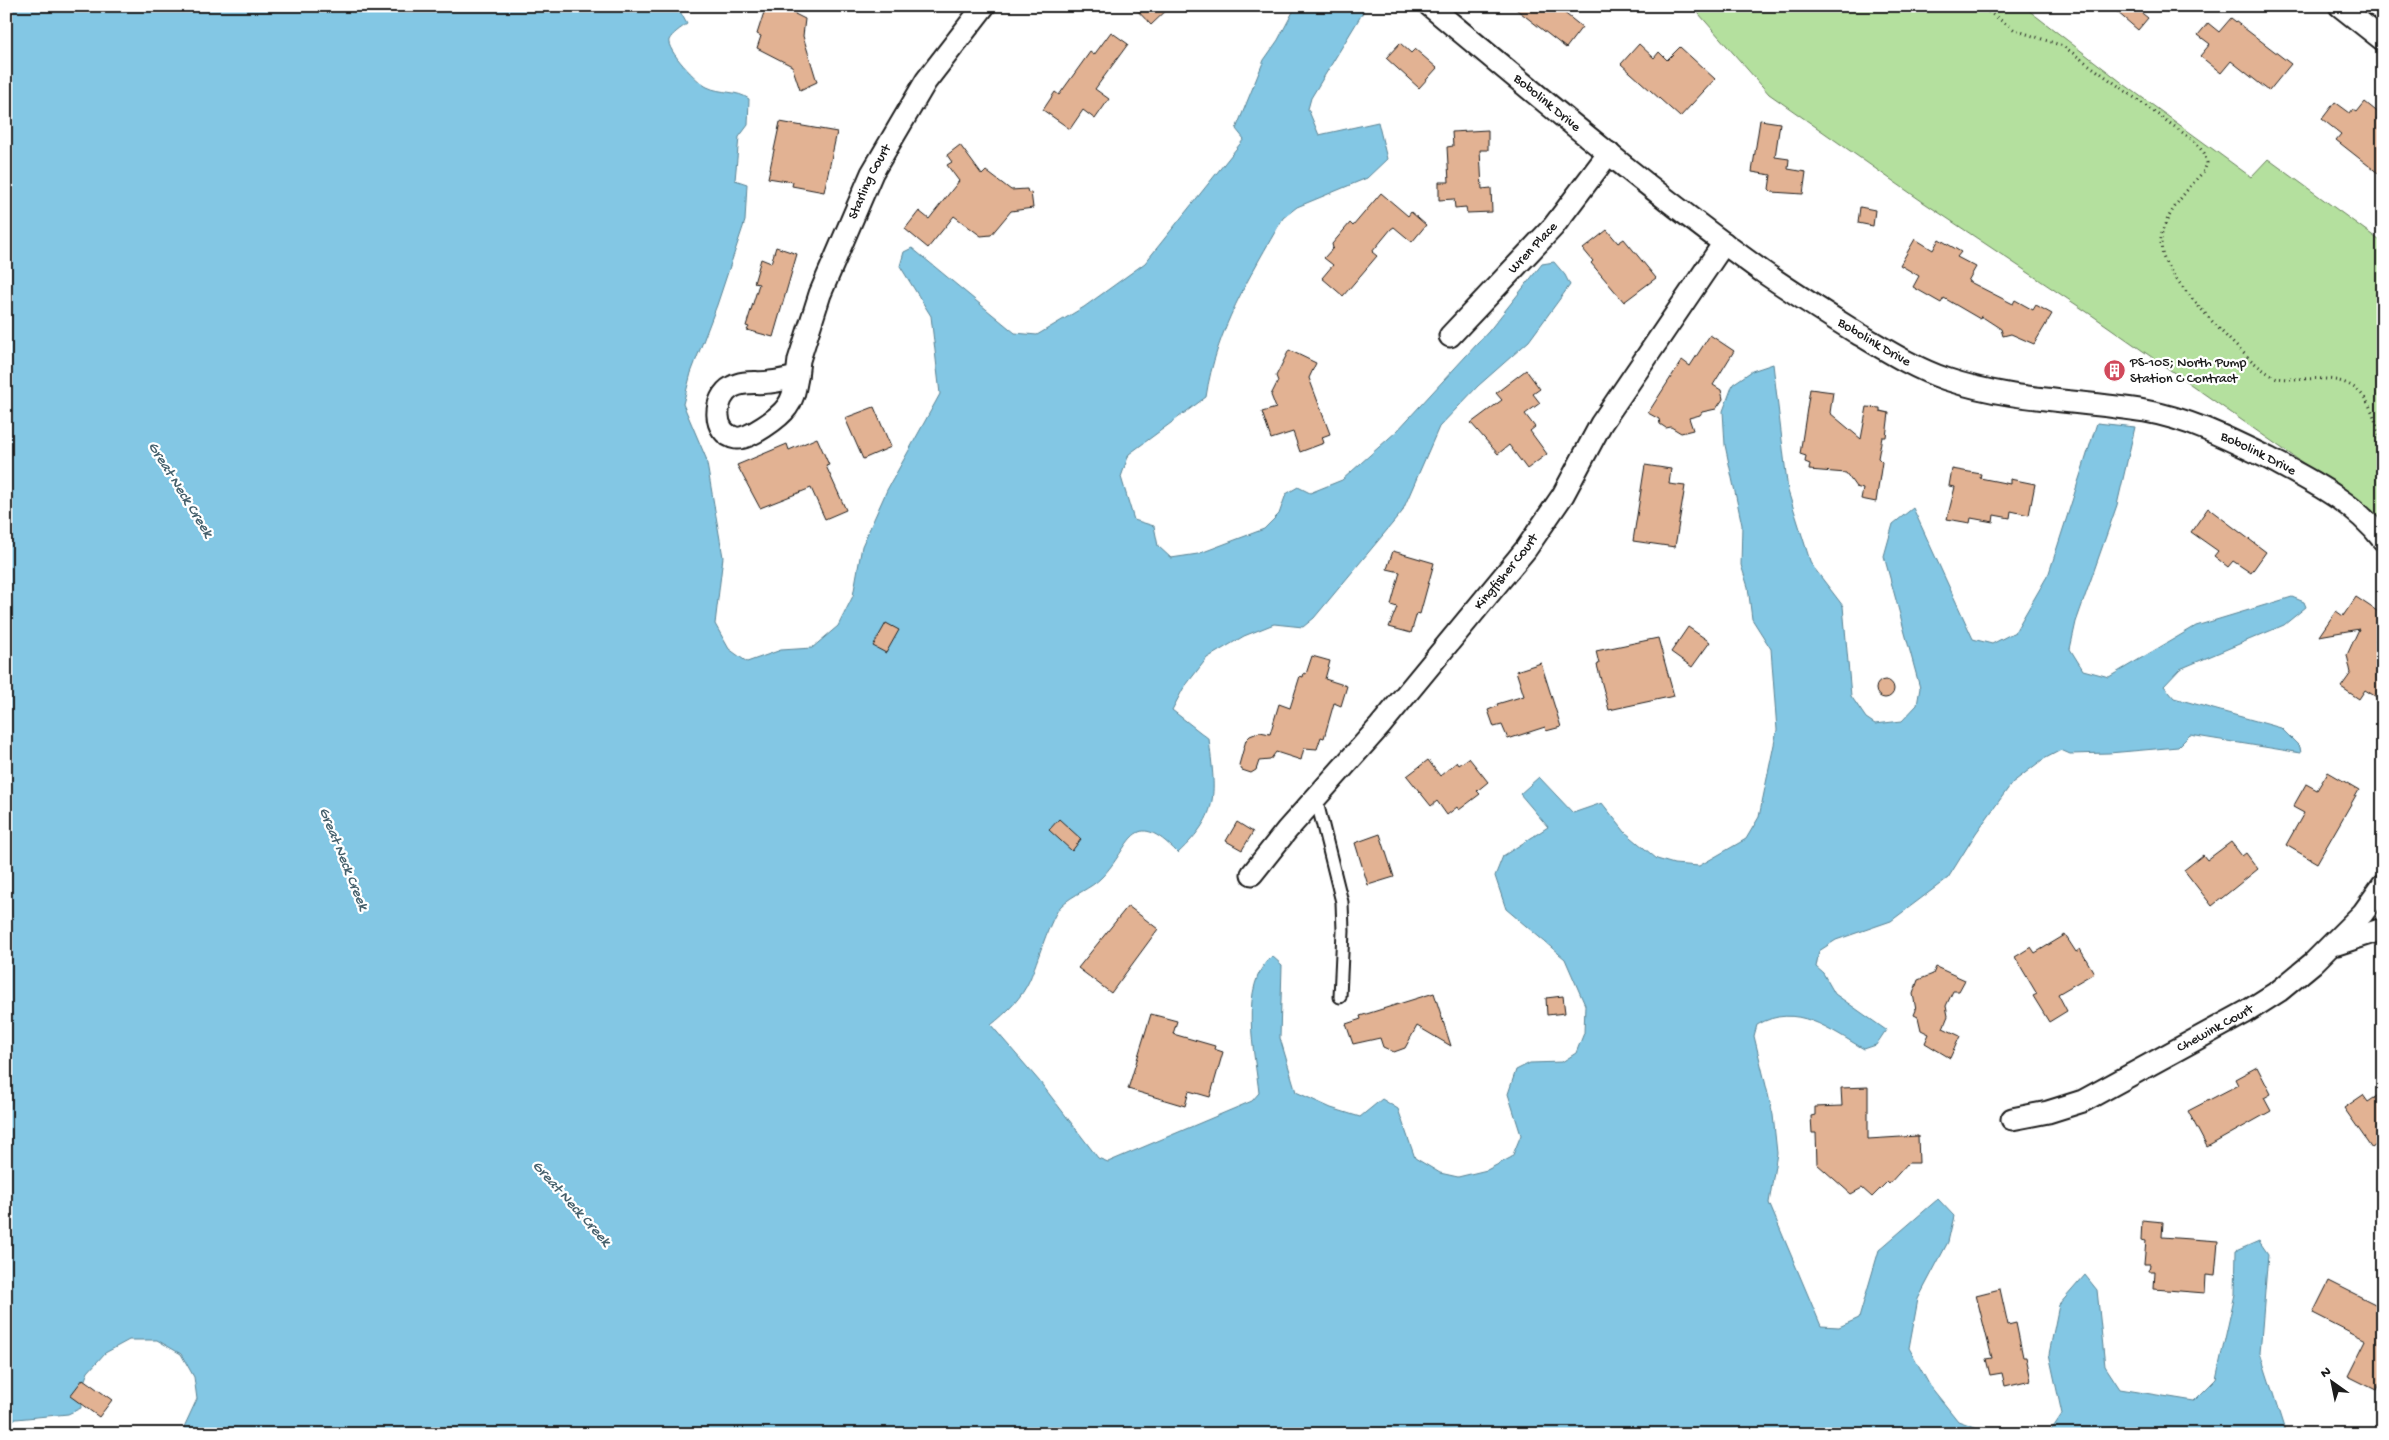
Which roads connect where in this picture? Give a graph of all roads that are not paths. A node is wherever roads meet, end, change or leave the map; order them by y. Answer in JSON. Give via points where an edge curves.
{"nodes":[{"id":1,"x":984,"y":6,"type":"edge"},
{"id":2,"x":1430,"y":6,"type":"edge"},
{"id":3,"x":2340,"y":6,"type":"edge"},
{"id":4,"x":2383,"y":40,"type":"edge"},
{"id":5,"x":1609,"y":153,"type":"junction"},
{"id":6,"x":1724,"y":243,"type":"junction"},
{"id":7,"x":1450,"y":336,"type":"dead end"},
{"id":8,"x":796,"y":377,"type":"dead end"},
{"id":9,"x":2383,"y":540,"type":"edge"},
{"id":10,"x":1316,"y":798,"type":"junction"},
{"id":11,"x":1252,"y":874,"type":"dead end"},
{"id":12,"x":2383,"y":885,"type":"edge"},
{"id":13,"x":2383,"y":928,"type":"edge"},
{"id":14,"x":2330,"y":947,"type":"junction"},
{"id":15,"x":1340,"y":997,"type":"dead end"},
{"id":16,"x":2012,"y":1119,"type":"dead end"}],
"edges":[{"from":1,"to":8,"type":"street","name":"Starling Court","via":[[926,81],[872,173],[820,294]]},
{"from":2,"to":5,"type":"street","name":"Bobolink Drive"},
{"from":3,"to":4,"type":"street"},
{"from":5,"to":6,"type":"street","name":"Bobolink Drive"},
{"from":5,"to":7,"type":"street","name":"Wren Place","via":[[1552,227]]},
{"from":6,"to":9,"type":"street","name":"Bobolink Drive","via":[[1801,299],[1906,362],[1946,379],[1988,391],[2043,401],[2144,411],[2218,433],[2329,491],[2355,511]]},
{"from":6,"to":10,"type":"street","name":"Kingfisher Court","via":[[1601,424],[1563,495],[1526,549],[1494,591]]},
{"from":10,"to":11,"type":"street","name":"Kingfisher Court"},
{"from":10,"to":15,"type":"lane","via":[[1342,902],[1344,931]]},
{"from":12,"to":14,"type":"street","name":"Chewink Court","via":[[2363,913]]},
{"from":13,"to":14,"type":"street"},
{"from":14,"to":16,"type":"street","name":"Chewink Court","via":[[2279,991],[2246,1012],[2091,1096],[2048,1112]]}]}
